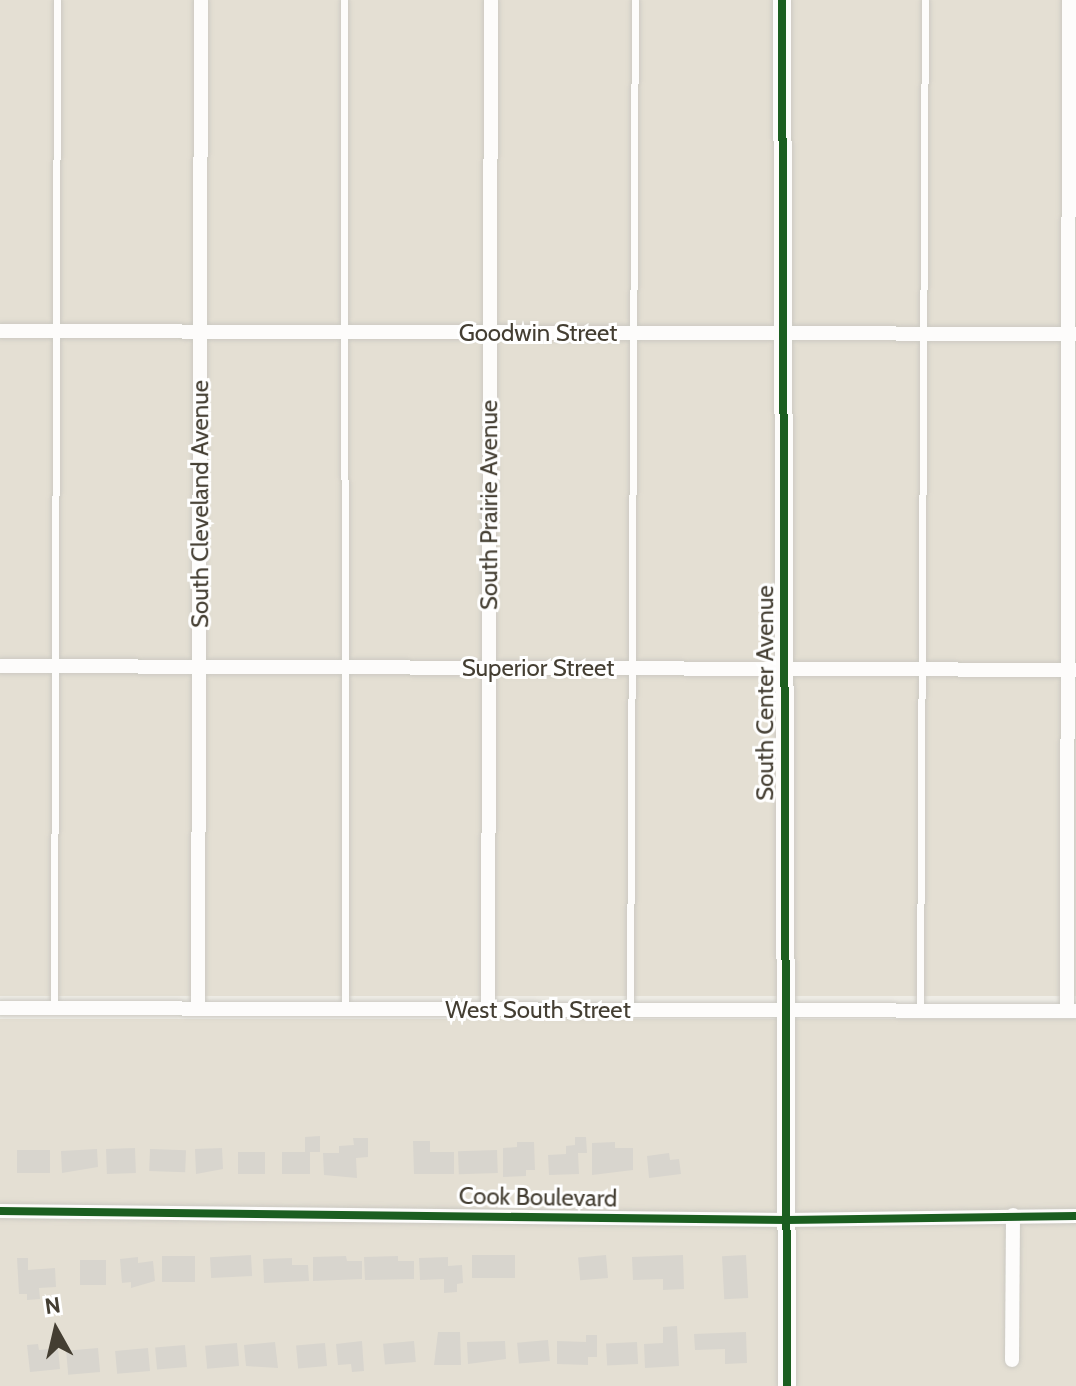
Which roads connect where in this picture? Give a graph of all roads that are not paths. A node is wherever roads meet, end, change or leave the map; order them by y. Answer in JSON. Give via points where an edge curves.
{"nodes":[{"id":1,"x":57,"y":0,"type":"edge"},
{"id":2,"x":201,"y":0,"type":"edge"},
{"id":3,"x":344,"y":0,"type":"edge"},
{"id":4,"x":491,"y":0,"type":"edge"},
{"id":5,"x":635,"y":0,"type":"edge"},
{"id":6,"x":782,"y":0,"type":"edge"},
{"id":7,"x":925,"y":0,"type":"edge"},
{"id":8,"x":1069,"y":0,"type":"edge"},
{"id":9,"x":0,"y":331,"type":"edge"},
{"id":10,"x":56,"y":331,"type":"junction"},
{"id":11,"x":200,"y":332,"type":"junction"},
{"id":12,"x":344,"y":332,"type":"junction"},
{"id":13,"x":490,"y":333,"type":"junction"},
{"id":14,"x":633,"y":333,"type":"junction"},
{"id":15,"x":783,"y":333,"type":"junction"},
{"id":16,"x":923,"y":334,"type":"junction"},
{"id":17,"x":1072,"y":334,"type":"edge"},
{"id":18,"x":0,"y":666,"type":"edge"},
{"id":19,"x":55,"y":667,"type":"junction"},
{"id":20,"x":199,"y":667,"type":"junction"},
{"id":21,"x":344,"y":667,"type":"junction"},
{"id":22,"x":489,"y":668,"type":"junction"},
{"id":23,"x":632,"y":668,"type":"junction"},
{"id":24,"x":784,"y":669,"type":"junction"},
{"id":25,"x":922,"y":669,"type":"junction"},
{"id":26,"x":1072,"y":670,"type":"edge"},
{"id":27,"x":0,"y":1008,"type":"edge"},
{"id":28,"x":54,"y":1008,"type":"junction"},
{"id":29,"x":198,"y":1008,"type":"junction"},
{"id":30,"x":345,"y":1009,"type":"junction"},
{"id":31,"x":488,"y":1009,"type":"junction"},
{"id":32,"x":630,"y":1010,"type":"junction"},
{"id":33,"x":786,"y":1010,"type":"junction"},
{"id":34,"x":920,"y":1011,"type":"junction"},
{"id":35,"x":1072,"y":1011,"type":"edge"},
{"id":36,"x":0,"y":1211,"type":"edge"},
{"id":37,"x":1013,"y":1215,"type":"junction"},
{"id":38,"x":1076,"y":1216,"type":"edge"},
{"id":39,"x":787,"y":1220,"type":"junction"},
{"id":40,"x":1012,"y":1360,"type":"dead end"},
{"id":41,"x":787,"y":1386,"type":"edge"}],
"edges":[{"from":1,"to":10,"type":"lane"},
{"from":2,"to":11,"type":"street","name":"South Cleveland Avenue"},
{"from":3,"to":12,"type":"lane"},
{"from":4,"to":13,"type":"street","name":"South Prairie Avenue"},
{"from":5,"to":14,"type":"lane"},
{"from":6,"to":15,"type":"street","name":"South Center Avenue"},
{"from":7,"to":16,"type":"lane"},
{"from":8,"to":17,"type":"street"},
{"from":9,"to":10,"type":"street","name":"Goodwin Street"},
{"from":10,"to":11,"type":"street","name":"Goodwin Street"},
{"from":10,"to":19,"type":"lane"},
{"from":11,"to":12,"type":"street","name":"Goodwin Street"},
{"from":11,"to":20,"type":"street","name":"South Cleveland Avenue"},
{"from":12,"to":13,"type":"street","name":"Goodwin Street"},
{"from":12,"to":21,"type":"lane"},
{"from":13,"to":14,"type":"street","name":"Goodwin Street"},
{"from":13,"to":22,"type":"street","name":"South Prairie Avenue"},
{"from":14,"to":15,"type":"street","name":"Goodwin Street"},
{"from":14,"to":23,"type":"lane"},
{"from":15,"to":16,"type":"street","name":"Goodwin Street"},
{"from":15,"to":24,"type":"street","name":"South Center Avenue"},
{"from":16,"to":17,"type":"street","name":"Goodwin Street"},
{"from":16,"to":25,"type":"lane"},
{"from":17,"to":26,"type":"street"},
{"from":18,"to":19,"type":"street","name":"Superior Street"},
{"from":19,"to":20,"type":"street","name":"Superior Street"},
{"from":19,"to":28,"type":"lane"},
{"from":20,"to":21,"type":"street","name":"Superior Street"},
{"from":20,"to":29,"type":"street","name":"South Cleveland Avenue"},
{"from":21,"to":22,"type":"street","name":"Superior Street"},
{"from":21,"to":30,"type":"lane"},
{"from":22,"to":23,"type":"street","name":"Superior Street"},
{"from":22,"to":31,"type":"street","name":"South Prairie Avenue"},
{"from":23,"to":24,"type":"street","name":"Superior Street"},
{"from":23,"to":32,"type":"lane"},
{"from":24,"to":25,"type":"street","name":"Superior Street"},
{"from":24,"to":33,"type":"street","name":"South Center Avenue"},
{"from":25,"to":26,"type":"street","name":"Superior Street"},
{"from":25,"to":34,"type":"lane"},
{"from":26,"to":35,"type":"street"},
{"from":27,"to":28,"type":"street","name":"West South Street"},
{"from":28,"to":29,"type":"street","name":"West South Street"},
{"from":29,"to":30,"type":"street","name":"West South Street"},
{"from":30,"to":31,"type":"street","name":"West South Street"},
{"from":31,"to":32,"type":"street","name":"West South Street"},
{"from":32,"to":33,"type":"street","name":"West South Street"},
{"from":33,"to":34,"type":"street","name":"West South Street"},
{"from":33,"to":39,"type":"street","name":"South Center Avenue"},
{"from":34,"to":35,"type":"street","name":"West South Street"},
{"from":36,"to":39,"type":"street","name":"Cook Boulevard"},
{"from":37,"to":38,"type":"street","name":"Cook Boulevard"},
{"from":37,"to":39,"type":"street","name":"Cook Boulevard"},
{"from":37,"to":40,"type":"street"},
{"from":39,"to":41,"type":"street","name":"South Center Avenue"}]}
